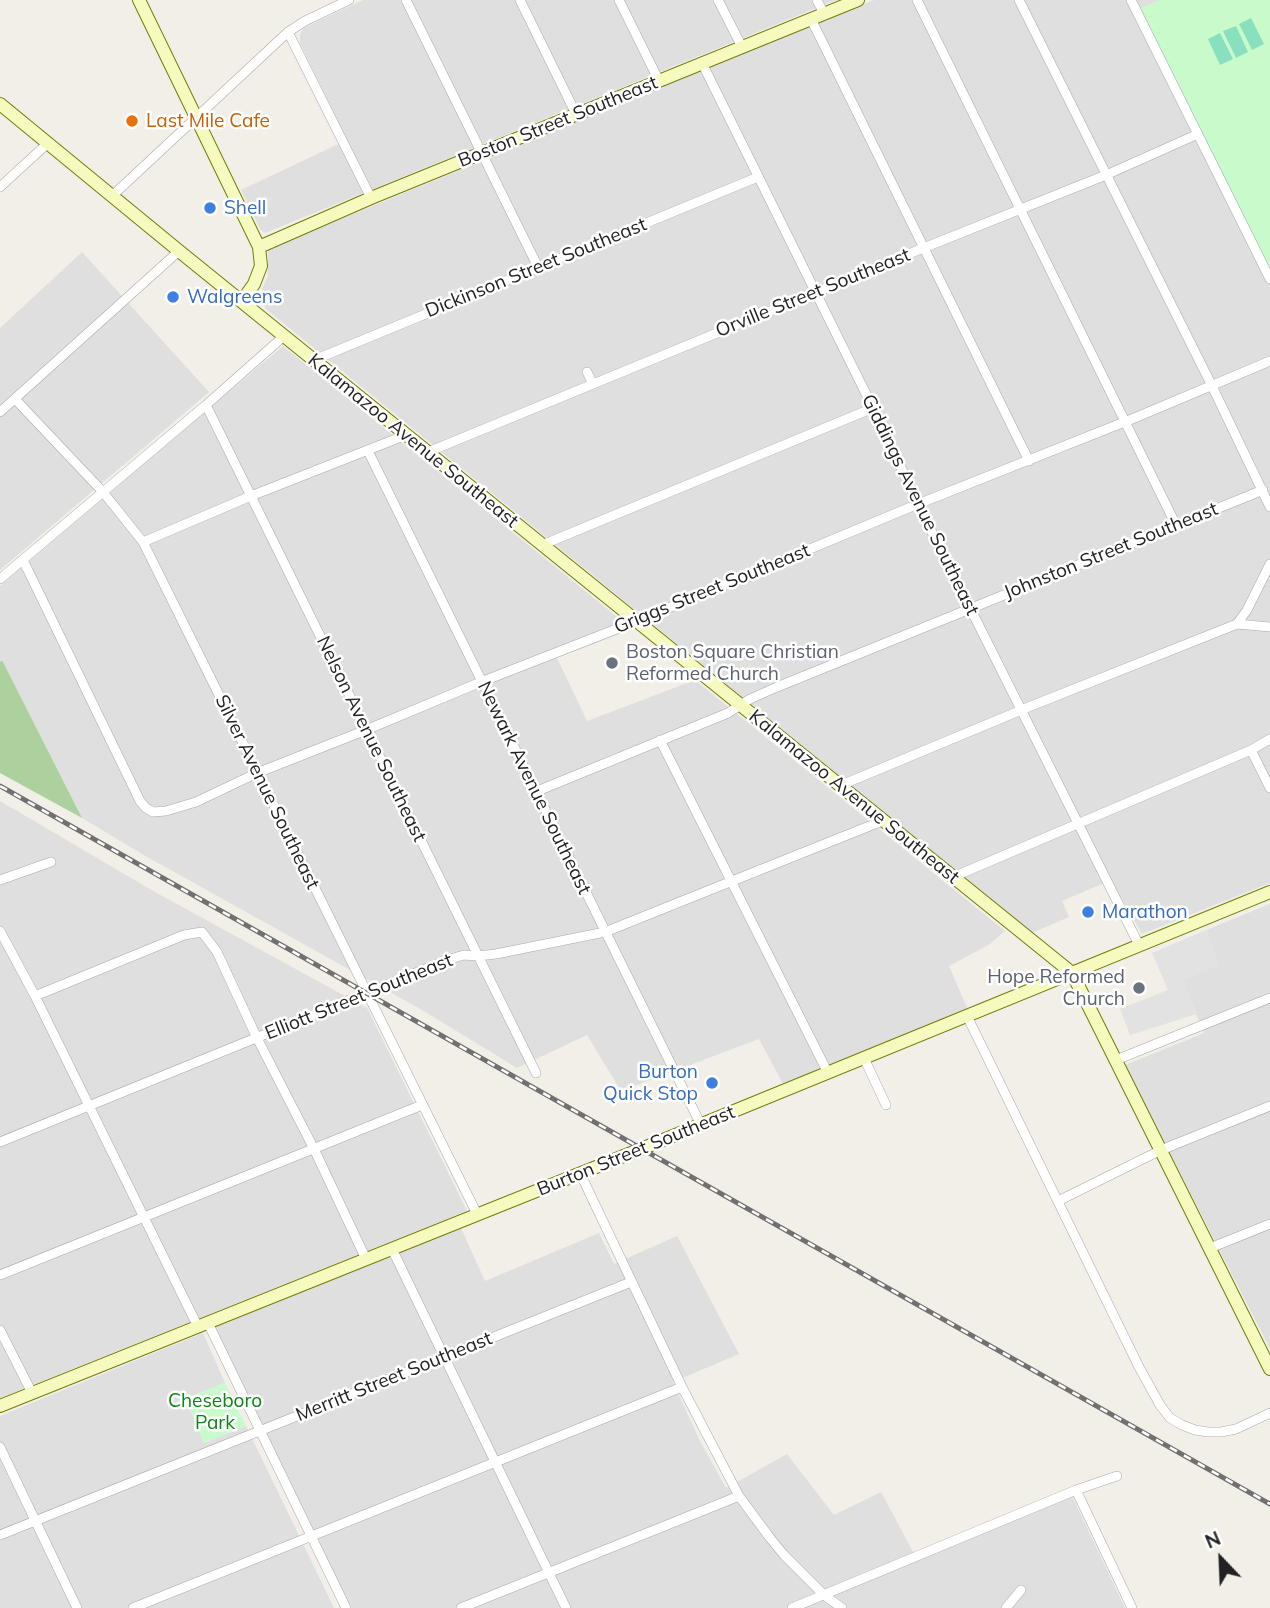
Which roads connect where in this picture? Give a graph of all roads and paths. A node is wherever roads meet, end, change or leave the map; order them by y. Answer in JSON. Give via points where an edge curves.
{"nodes":[{"id":1,"x":139,"y":0,"type":"edge"},
{"id":2,"x":349,"y":0,"type":"edge"},
{"id":3,"x":406,"y":0,"type":"edge"},
{"id":4,"x":520,"y":0,"type":"edge"},
{"id":5,"x":619,"y":0,"type":"edge"},
{"id":6,"x":718,"y":0,"type":"edge"},
{"id":7,"x":817,"y":0,"type":"edge"},
{"id":8,"x":858,"y":0,"type":"edge"},
{"id":9,"x":917,"y":0,"type":"edge"},
{"id":10,"x":1019,"y":0,"type":"edge"},
{"id":11,"x":1131,"y":0,"type":"edge"},
{"id":12,"x":824,"y":14,"type":"junction"},
{"id":13,"x":811,"y":19,"type":"junction"},
{"id":14,"x":288,"y":32,"type":"junction"},
{"id":15,"x":741,"y":47,"type":"junction"},
{"id":16,"x":702,"y":63,"type":"junction"},
{"id":17,"x":659,"y":81,"type":"junction"},
{"id":18,"x":0,"y":104,"type":"edge"},
{"id":19,"x":576,"y":114,"type":"junction"},
{"id":20,"x":197,"y":117,"type":"junction"},
{"id":21,"x":1198,"y":135,"type":"junction"},
{"id":22,"x":48,"y":144,"type":"junction"},
{"id":23,"x":482,"y":152,"type":"junction"},
{"id":24,"x":1106,"y":175,"type":"junction"},
{"id":25,"x":758,"y":177,"type":"junction"},
{"id":26,"x":0,"y":187,"type":"edge"},
{"id":27,"x":111,"y":196,"type":"junction"},
{"id":28,"x":370,"y":198,"type":"junction"},
{"id":29,"x":1020,"y":208,"type":"junction"},
{"id":30,"x":259,"y":247,"type":"junction"},
{"id":31,"x":924,"y":248,"type":"junction"},
{"id":32,"x":179,"y":251,"type":"junction"},
{"id":33,"x":538,"y":267,"type":"junction"},
{"id":34,"x":1270,"y":279,"type":"edge"},
{"id":35,"x":815,"y":292,"type":"junction"},
{"id":36,"x":242,"y":301,"type":"junction"},
{"id":37,"x":284,"y":336,"type":"junction"},
{"id":38,"x":314,"y":360,"type":"junction"},
{"id":39,"x":1270,"y":361,"type":"edge"},
{"id":40,"x":587,"y":372,"type":"dead end"},
{"id":41,"x":593,"y":384,"type":"junction"},
{"id":42,"x":1212,"y":386,"type":"junction"},
{"id":43,"x":6,"y":404,"type":"edge"},
{"id":44,"x":206,"y":405,"type":"junction"},
{"id":45,"x":873,"y":408,"type":"junction"},
{"id":46,"x":1125,"y":422,"type":"junction"},
{"id":47,"x":406,"y":435,"type":"junction"},
{"id":48,"x":368,"y":451,"type":"junction"},
{"id":49,"x":428,"y":452,"type":"junction"},
{"id":50,"x":1029,"y":461,"type":"junction"},
{"id":51,"x":1263,"y":489,"type":"junction"},
{"id":52,"x":103,"y":492,"type":"junction"},
{"id":53,"x":251,"y":496,"type":"junction"},
{"id":54,"x":918,"y":504,"type":"junction"},
{"id":55,"x":1270,"y":507,"type":"edge"},
{"id":56,"x":1176,"y":525,"type":"junction"},
{"id":57,"x":143,"y":542,"type":"junction"},
{"id":58,"x":542,"y":545,"type":"junction"},
{"id":59,"x":23,"y":560,"type":"junction"},
{"id":60,"x":1270,"y":564,"type":"edge"},
{"id":61,"x":0,"y":579,"type":"edge"},
{"id":62,"x":970,"y":607,"type":"junction"},
{"id":63,"x":637,"y":621,"type":"junction"},
{"id":64,"x":1237,"y":624,"type":"junction"},
{"id":65,"x":1270,"y":627,"type":"edge"},
{"id":66,"x":481,"y":682,"type":"junction"},
{"id":67,"x":741,"y":705,"type":"junction"},
{"id":68,"x":1021,"y":710,"type":"junction"},
{"id":69,"x":366,"y":730,"type":"junction"},
{"id":70,"x":1270,"y":739,"type":"edge"},
{"id":71,"x":660,"y":740,"type":"junction"},
{"id":72,"x":1251,"y":750,"type":"junction"},
{"id":73,"x":257,"y":773,"type":"junction"},
{"id":74,"x":839,"y":786,"type":"junction"},
{"id":75,"x":1270,"y":788,"type":"edge"},
{"id":76,"x":535,"y":792,"type":"junction"},
{"id":77,"x":882,"y":821,"type":"junction"},
{"id":78,"x":1079,"y":823,"type":"junction"},
{"id":79,"x":51,"y":862,"type":"dead end"},
{"id":80,"x":953,"y":877,"type":"junction"},
{"id":81,"x":0,"y":880,"type":"edge"},
{"id":82,"x":731,"y":881,"type":"junction"},
{"id":83,"x":1270,"y":892,"type":"edge"},
{"id":84,"x":0,"y":931,"type":"edge"},
{"id":85,"x":605,"y":932,"type":"junction"},
{"id":86,"x":1139,"y":946,"type":"junction"},
{"id":87,"x":4,"y":951,"type":"edge"},
{"id":88,"x":478,"y":956,"type":"junction"},
{"id":89,"x":1072,"y":973,"type":"junction"},
{"id":90,"x":365,"y":993,"type":"junction"},
{"id":91,"x":35,"y":996,"type":"junction"},
{"id":92,"x":1270,"y":998,"type":"edge"},
{"id":93,"x":967,"y":1016,"type":"junction"},
{"id":94,"x":257,"y":1038,"type":"junction"},
{"id":95,"x":864,"y":1058,"type":"junction"},
{"id":96,"x":1116,"y":1060,"type":"junction"},
{"id":97,"x":537,"y":1073,"type":"dead end"},
{"id":98,"x":828,"y":1073,"type":"junction"},
{"id":99,"x":88,"y":1105,"type":"junction"},
{"id":100,"x":422,"y":1105,"type":"junction"},
{"id":101,"x":886,"y":1105,"type":"dead end"},
{"id":102,"x":1270,"y":1106,"type":"edge"},
{"id":103,"x":701,"y":1125,"type":"junction"},
{"id":104,"x":0,"y":1142,"type":"edge"},
{"id":105,"x":314,"y":1149,"type":"junction"},
{"id":106,"x":1161,"y":1150,"type":"junction"},
{"id":107,"x":580,"y":1174,"type":"junction"},
{"id":108,"x":1058,"y":1201,"type":"junction"},
{"id":109,"x":477,"y":1214,"type":"junction"},
{"id":110,"x":144,"y":1217,"type":"junction"},
{"id":111,"x":1270,"y":1224,"type":"edge"},
{"id":112,"x":1210,"y":1248,"type":"junction"},
{"id":113,"x":392,"y":1249,"type":"junction"},
{"id":114,"x":366,"y":1259,"type":"junction"},
{"id":115,"x":0,"y":1275,"type":"edge"},
{"id":116,"x":631,"y":1282,"type":"junction"},
{"id":117,"x":203,"y":1325,"type":"junction"},
{"id":118,"x":0,"y":1330,"type":"edge"},
{"id":119,"x":444,"y":1357,"type":"junction"},
{"id":120,"x":1268,"y":1361,"type":"edge"},
{"id":121,"x":682,"y":1387,"type":"junction"},
{"id":122,"x":32,"y":1393,"type":"junction"},
{"id":123,"x":0,"y":1406,"type":"edge"},
{"id":124,"x":1270,"y":1413,"type":"edge"},
{"id":125,"x":260,"y":1431,"type":"junction"},
{"id":126,"x":0,"y":1447,"type":"edge"},
{"id":127,"x":495,"y":1462,"type":"junction"},
{"id":128,"x":1116,"y":1476,"type":"dead end"},
{"id":129,"x":1076,"y":1490,"type":"junction"},
{"id":130,"x":739,"y":1496,"type":"junction"},
{"id":131,"x":35,"y":1521,"type":"junction"},
{"id":132,"x":0,"y":1535,"type":"edge"},
{"id":133,"x":311,"y":1536,"type":"junction"},
{"id":134,"x":548,"y":1572,"type":"junction"},
{"id":135,"x":1021,"y":1590,"type":"dead end"},
{"id":136,"x":824,"y":1595,"type":"junction"},
{"id":137,"x":77,"y":1608,"type":"edge"},
{"id":138,"x":133,"y":1608,"type":"edge"},
{"id":139,"x":346,"y":1608,"type":"edge"},
{"id":140,"x":461,"y":1608,"type":"edge"},
{"id":141,"x":566,"y":1608,"type":"edge"},
{"id":142,"x":792,"y":1608,"type":"edge"},
{"id":143,"x":842,"y":1608,"type":"edge"},
{"id":144,"x":1006,"y":1608,"type":"edge"},
{"id":145,"x":1132,"y":1608,"type":"edge"}],
"edges":[{"from":1,"to":20,"type":"main road"},
{"from":2,"to":14,"type":"street"},
{"from":3,"to":23,"type":"street"},
{"from":4,"to":19,"type":"street"},
{"from":5,"to":17,"type":"street"},
{"from":6,"to":15,"type":"street"},
{"from":7,"to":12,"type":"street"},
{"from":8,"to":12,"type":"main road","name":"Boston Street Southeast"},
{"from":9,"to":29,"type":"street"},
{"from":10,"to":24,"type":"street"},
{"from":11,"to":21,"type":"street"},
{"from":12,"to":13,"type":"main road","name":"Boston Street Southeast"},
{"from":13,"to":15,"type":"main road","name":"Boston Street Southeast"},
{"from":13,"to":31,"type":"street"},
{"from":14,"to":20,"type":"street"},
{"from":14,"to":28,"type":"street"},
{"from":15,"to":16,"type":"main road","name":"Boston Street Southeast"},
{"from":16,"to":17,"type":"main road","name":"Boston Street Southeast"},
{"from":16,"to":25,"type":"street","name":"Giddings Avenue Southeast"},
{"from":17,"to":19,"type":"main road","name":"Boston Street Southeast"},
{"from":18,"to":22,"type":"main road","name":"Kalamazoo Avenue Southeast"},
{"from":19,"to":23,"type":"main road","name":"Boston Street Southeast"},
{"from":20,"to":27,"type":"street"},
{"from":20,"to":30,"type":"main road"},
{"from":21,"to":24,"type":"street","name":"Orville Street Southeast"},
{"from":21,"to":34,"type":"street"},
{"from":22,"to":26,"type":"street"},
{"from":22,"to":27,"type":"main road","name":"Kalamazoo Avenue Southeast"},
{"from":23,"to":28,"type":"main road","name":"Boston Street Southeast"},
{"from":23,"to":33,"type":"street"},
{"from":24,"to":29,"type":"street","name":"Orville Street Southeast"},
{"from":24,"to":42,"type":"street"},
{"from":25,"to":33,"type":"street","name":"Dickinson Street Southeast"},
{"from":25,"to":35,"type":"street","name":"Giddings Avenue Southeast"},
{"from":27,"to":32,"type":"main road","name":"Kalamazoo Avenue Southeast"},
{"from":28,"to":30,"type":"main road","name":"Boston Street Southeast"},
{"from":29,"to":31,"type":"street","name":"Orville Street Southeast"},
{"from":29,"to":46,"type":"street"},
{"from":30,"to":36,"type":"main road","via":[[261,266]]},
{"from":31,"to":35,"type":"street","name":"Orville Street Southeast"},
{"from":31,"to":50,"type":"street"},
{"from":32,"to":36,"type":"main road","name":"Kalamazoo Avenue Southeast"},
{"from":32,"to":43,"type":"street"},
{"from":33,"to":38,"type":"street","name":"Dickinson Street Southeast"},
{"from":35,"to":41,"type":"street","name":"Orville Street Southeast"},
{"from":35,"to":45,"type":"street","name":"Giddings Avenue Southeast"},
{"from":36,"to":37,"type":"main road","name":"Kalamazoo Avenue Southeast"},
{"from":37,"to":38,"type":"main road","name":"Kalamazoo Avenue Southeast"},
{"from":37,"to":44,"type":"street"},
{"from":38,"to":47,"type":"main road","name":"Kalamazoo Avenue Southeast"},
{"from":39,"to":42,"type":"street","name":"Griggs Street Southeast"},
{"from":40,"to":41,"type":"street"},
{"from":41,"to":49,"type":"street","name":"Orville Street Southeast"},
{"from":42,"to":46,"type":"street","name":"Griggs Street Southeast"},
{"from":42,"to":51,"type":"street"},
{"from":43,"to":52,"type":"street","name":"Silver Avenue Southeast"},
{"from":44,"to":52,"type":"street"},
{"from":44,"to":53,"type":"street","name":"Nelson Avenue Southeast"},
{"from":45,"to":54,"type":"street","name":"Giddings Avenue Southeast"},
{"from":45,"to":58,"type":"street"},
{"from":46,"to":50,"type":"street","name":"Griggs Street Southeast"},
{"from":46,"to":56,"type":"street"},
{"from":47,"to":48,"type":"street"},
{"from":47,"to":49,"type":"main road","name":"Kalamazoo Avenue Southeast"},
{"from":48,"to":53,"type":"street"},
{"from":48,"to":66,"type":"street","name":"Newark Avenue Southeast"},
{"from":49,"to":58,"type":"main road","name":"Kalamazoo Avenue Southeast"},
{"from":50,"to":54,"type":"street","name":"Griggs Street Southeast"},
{"from":51,"to":55,"type":"street"},
{"from":51,"to":56,"type":"street","name":"Johnston Street Southeast"},
{"from":52,"to":57,"type":"street","name":"Silver Avenue Southeast"},
{"from":52,"to":59,"type":"street"},
{"from":53,"to":57,"type":"street"},
{"from":53,"to":69,"type":"street","name":"Nelson Avenue Southeast"},
{"from":54,"to":62,"type":"street","name":"Giddings Avenue Southeast"},
{"from":54,"to":63,"type":"street","name":"Griggs Street Southeast"},
{"from":56,"to":62,"type":"street","name":"Johnston Street Southeast"},
{"from":57,"to":73,"type":"street","name":"Silver Avenue Southeast"},
{"from":58,"to":63,"type":"main road","name":"Kalamazoo Avenue Southeast"},
{"from":59,"to":61,"type":"street"},
{"from":59,"to":73,"type":"street","name":"Griggs Street Southeast","via":[[146,808],[166,811],[196,802]]},
{"from":60,"to":64,"type":"street"},
{"from":62,"to":67,"type":"street","name":"Johnston Street Southeast"},
{"from":62,"to":68,"type":"street","name":"Giddings Avenue Southeast"},
{"from":63,"to":66,"type":"street","name":"Griggs Street Southeast"},
{"from":63,"to":67,"type":"main road","name":"Kalamazoo Avenue Southeast"},
{"from":64,"to":65,"type":"street"},
{"from":64,"to":68,"type":"street"},
{"from":66,"to":69,"type":"street","name":"Griggs Street Southeast"},
{"from":66,"to":76,"type":"street","name":"Newark Avenue Southeast"},
{"from":67,"to":71,"type":"street","name":"Johnston Street Southeast"},
{"from":67,"to":74,"type":"main road","name":"Kalamazoo Avenue Southeast"},
{"from":68,"to":74,"type":"street"},
{"from":68,"to":78,"type":"street","name":"Giddings Avenue Southeast"},
{"from":69,"to":73,"type":"street","name":"Griggs Street Southeast"},
{"from":69,"to":88,"type":"street","name":"Nelson Avenue Southeast"},
{"from":70,"to":72,"type":"street"},
{"from":71,"to":76,"type":"street","name":"Johnston Street Southeast"},
{"from":71,"to":82,"type":"street"},
{"from":72,"to":75,"type":"street"},
{"from":72,"to":78,"type":"street"},
{"from":73,"to":90,"type":"street","name":"Silver Avenue Southeast"},
{"from":74,"to":77,"type":"main road","name":"Kalamazoo Avenue Southeast"},
{"from":76,"to":85,"type":"street","name":"Newark Avenue Southeast"},
{"from":77,"to":80,"type":"main road","name":"Kalamazoo Avenue Southeast"},
{"from":77,"to":82,"type":"street","name":"Elliott Street Southeast"},
{"from":78,"to":80,"type":"street"},
{"from":78,"to":86,"type":"street","name":"Giddings Avenue Southeast"},
{"from":79,"to":81,"type":"street"},
{"from":80,"to":89,"type":"main road","name":"Kalamazoo Avenue Southeast"},
{"from":82,"to":85,"type":"street","name":"Elliott Street Southeast"},
{"from":82,"to":98,"type":"street"},
{"from":83,"to":86,"type":"main road","name":"Burton Street Southeast"},
{"from":84,"to":87,"type":"street"},
{"from":85,"to":88,"type":"street","name":"Elliott Street Southeast"},
{"from":85,"to":103,"type":"street","name":"Newark Avenue Southeast"},
{"from":86,"to":89,"type":"main road","name":"Burton Street Southeast"},
{"from":87,"to":91,"type":"street"},
{"from":88,"to":90,"type":"street","name":"Elliott Street Southeast","via":[[450,959]]},
{"from":88,"to":97,"type":"street","name":"Nelson Avenue Southeast"},
{"from":89,"to":93,"type":"main road","name":"Burton Street Southeast"},
{"from":89,"to":96,"type":"main road","name":"Kalamazoo Avenue Southeast"},
{"from":90,"to":94,"type":"street","name":"Elliott Street Southeast"},
{"from":90,"to":100,"type":"street","name":"Silver Avenue Southeast"},
{"from":91,"to":94,"type":"street","via":[[184,935],[202,932],[217,951]]},
{"from":91,"to":99,"type":"street"},
{"from":92,"to":96,"type":"street"},
{"from":93,"to":95,"type":"main road","name":"Burton Street Southeast"},
{"from":93,"to":108,"type":"street"},
{"from":94,"to":99,"type":"street","name":"Elliott Street Southeast"},
{"from":94,"to":105,"type":"street"},
{"from":95,"to":98,"type":"main road","name":"Burton Street Southeast"},
{"from":95,"to":101,"type":"street"},
{"from":96,"to":106,"type":"main road","name":"Kalamazoo Avenue Southeast"},
{"from":98,"to":103,"type":"main road","name":"Burton Street Southeast"},
{"from":99,"to":104,"type":"street","name":"Elliott Street Southeast"},
{"from":99,"to":110,"type":"street"},
{"from":100,"to":105,"type":"street"},
{"from":100,"to":109,"type":"street","name":"Silver Avenue Southeast"},
{"from":102,"to":106,"type":"street"},
{"from":103,"to":107,"type":"main road","name":"Burton Street Southeast"},
{"from":105,"to":110,"type":"street"},
{"from":105,"to":114,"type":"street"},
{"from":106,"to":108,"type":"street"},
{"from":106,"to":112,"type":"main road","name":"Kalamazoo Avenue Southeast"},
{"from":107,"to":109,"type":"main road","name":"Burton Street Southeast"},
{"from":107,"to":116,"type":"street"},
{"from":108,"to":124,"type":"street","via":[[1139,1367],[1170,1418],[1195,1430],[1221,1432]]},
{"from":109,"to":113,"type":"main road","name":"Burton Street Southeast"},
{"from":110,"to":115,"type":"street"},
{"from":110,"to":117,"type":"street"},
{"from":111,"to":112,"type":"street"},
{"from":112,"to":120,"type":"main road","name":"Kalamazoo Avenue Southeast"},
{"from":113,"to":114,"type":"main road","name":"Burton Street Southeast"},
{"from":113,"to":119,"type":"street"},
{"from":114,"to":117,"type":"main road","name":"Burton Street Southeast"},
{"from":116,"to":119,"type":"street","name":"Merritt Street Southeast"},
{"from":116,"to":121,"type":"street"},
{"from":117,"to":122,"type":"main road","name":"Burton Street Southeast"},
{"from":117,"to":125,"type":"street"},
{"from":118,"to":122,"type":"street"},
{"from":119,"to":125,"type":"street","name":"Merritt Street Southeast"},
{"from":119,"to":127,"type":"street"},
{"from":121,"to":127,"type":"street"},
{"from":121,"to":130,"type":"street"},
{"from":122,"to":123,"type":"main road","name":"Burton Street Southeast"},
{"from":125,"to":131,"type":"street","name":"Merritt Street Southeast"},
{"from":125,"to":133,"type":"street"},
{"from":126,"to":131,"type":"street"},
{"from":127,"to":133,"type":"street"},
{"from":127,"to":134,"type":"street"},
{"from":128,"to":129,"type":"street"},
{"from":129,"to":136,"type":"street"},
{"from":129,"to":145,"type":"street"},
{"from":130,"to":134,"type":"street"},
{"from":130,"to":136,"type":"street","via":[[770,1538]]},
{"from":131,"to":132,"type":"street","name":"Merritt Street Southeast"},
{"from":131,"to":137,"type":"street"},
{"from":133,"to":138,"type":"street"},
{"from":133,"to":139,"type":"street"},
{"from":134,"to":140,"type":"street"},
{"from":134,"to":141,"type":"street"},
{"from":135,"to":144,"type":"street"},
{"from":136,"to":142,"type":"street"},
{"from":136,"to":143,"type":"street"}]}
